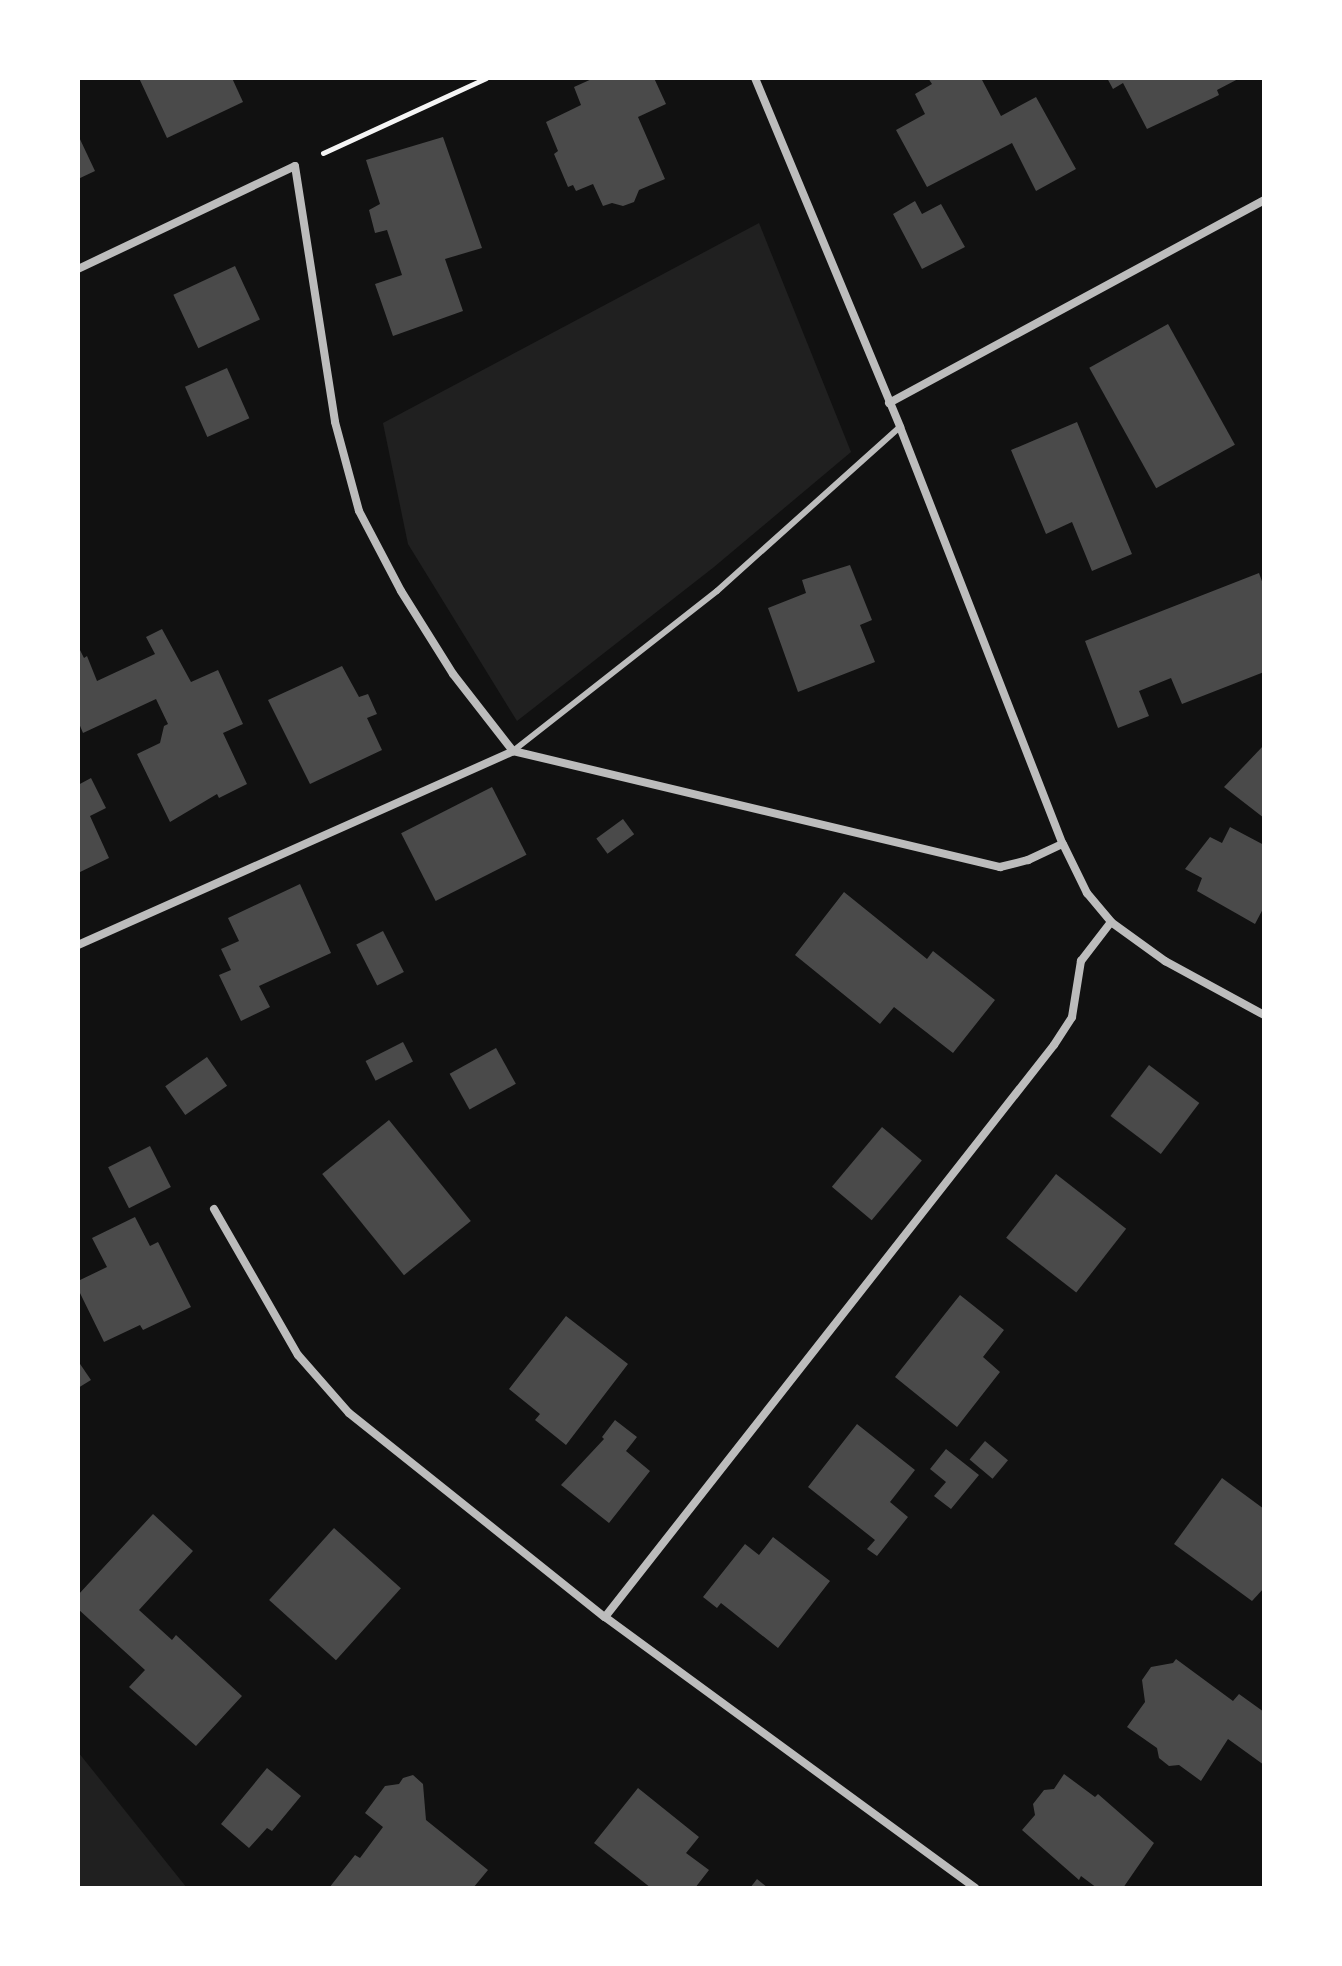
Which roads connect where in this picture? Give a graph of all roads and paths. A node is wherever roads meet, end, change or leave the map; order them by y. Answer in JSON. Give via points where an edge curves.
{"nodes":[{"id":1,"x":486,"y":78,"type":"edge"},
{"id":2,"x":755,"y":78,"type":"edge"},
{"id":3,"x":295,"y":166,"type":"junction"},
{"id":4,"x":1264,"y":200,"type":"edge"},
{"id":5,"x":78,"y":269,"type":"edge"},
{"id":6,"x":889,"y":403,"type":"junction"},
{"id":7,"x":900,"y":427,"type":"junction"},
{"id":8,"x":513,"y":751,"type":"junction"},
{"id":9,"x":1063,"y":844,"type":"junction"},
{"id":10,"x":1111,"y":922,"type":"junction"},
{"id":11,"x":78,"y":945,"type":"edge"},
{"id":12,"x":1264,"y":1015,"type":"edge"},
{"id":13,"x":214,"y":1209,"type":"dead end"},
{"id":14,"x":605,"y":1617,"type":"junction"},
{"id":15,"x":975,"y":1888,"type":"edge"}],
"edges":[{"from":1,"to":3,"type":"path"},
{"from":2,"to":6,"type":"street"},
{"from":3,"to":5,"type":"street"},
{"from":3,"to":8,"type":"street","via":[[335,422],[359,511],[453,674]]},
{"from":4,"to":6,"type":"street"},
{"from":6,"to":7,"type":"street"},
{"from":7,"to":8,"type":"lane","via":[[717,591]]},
{"from":7,"to":9,"type":"street"},
{"from":8,"to":9,"type":"street","via":[[1000,867]]},
{"from":8,"to":11,"type":"street"},
{"from":9,"to":10,"type":"street","via":[[1087,893]]},
{"from":10,"to":12,"type":"street","via":[[1165,961]]},
{"from":10,"to":14,"type":"street","via":[[1081,961],[1072,1017],[1054,1045]]},
{"from":13,"to":14,"type":"street","via":[[298,1355],[349,1413]]},
{"from":14,"to":15,"type":"street"}]}
